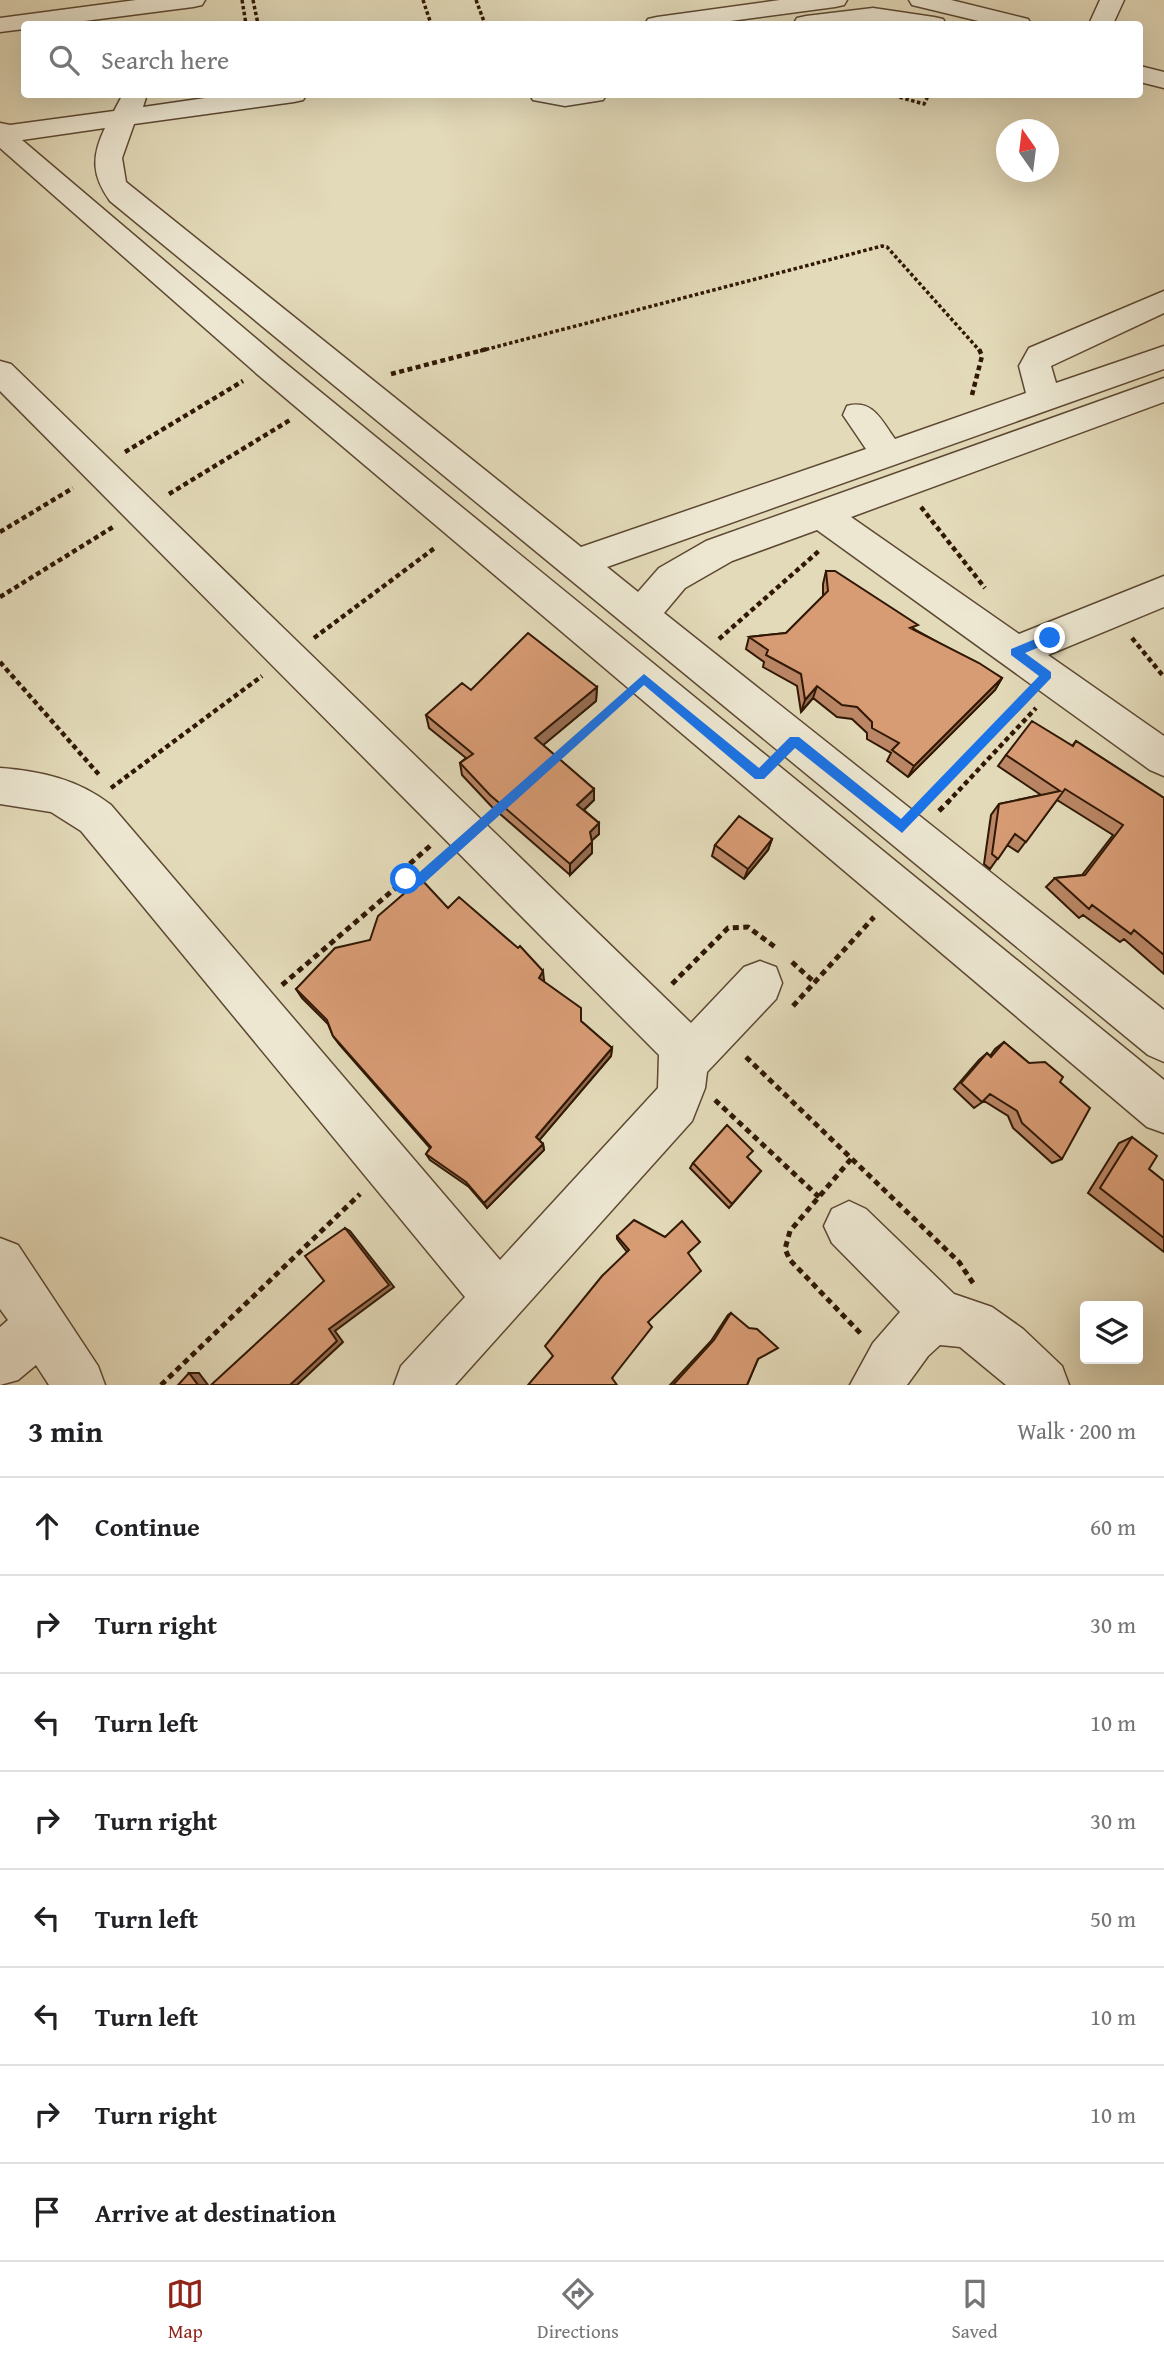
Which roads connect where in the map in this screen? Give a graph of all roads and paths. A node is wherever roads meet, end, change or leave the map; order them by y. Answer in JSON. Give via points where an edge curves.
{"nodes":[{"id":1,"x":194,"y":0,"type":"edge"},
{"id":2,"x":242,"y":0,"type":"edge"},
{"id":3,"x":253,"y":0,"type":"edge"},
{"id":4,"x":423,"y":0,"type":"edge"},
{"id":5,"x":476,"y":0,"type":"edge"},
{"id":6,"x":835,"y":0,"type":"edge"},
{"id":7,"x":1112,"y":0,"type":"edge"},
{"id":8,"x":923,"y":8,"type":"edge"},
{"id":9,"x":31,"y":21,"type":"edge"},
{"id":10,"x":246,"y":21,"type":"edge"},
{"id":11,"x":257,"y":21,"type":"edge"},
{"id":12,"x":430,"y":21,"type":"edge"},
{"id":13,"x":484,"y":21,"type":"edge"},
{"id":14,"x":679,"y":21,"type":"edge"},
{"id":15,"x":822,"y":21,"type":"edge"},
{"id":16,"x":951,"y":21,"type":"edge"},
{"id":17,"x":1000,"y":21,"type":"edge"},
{"id":18,"x":1102,"y":21,"type":"edge"},
{"id":19,"x":21,"y":22,"type":"edge"},
{"id":20,"x":0,"y":25,"type":"edge"},
{"id":21,"x":1143,"y":55,"type":"edge"},
{"id":22,"x":1164,"y":60,"type":"edge"},
{"id":23,"x":1143,"y":75,"type":"edge"},
{"id":24,"x":1164,"y":80,"type":"edge"},
{"id":25,"x":223,"y":98,"type":"edge"},
{"id":26,"x":902,"y":98,"type":"edge"},
{"id":27,"x":927,"y":98,"type":"edge"},
{"id":28,"x":135,"y":103,"type":"edge"},
{"id":29,"x":0,"y":129,"type":"edge"},
{"id":30,"x":1164,"y":301,"type":"edge"},
{"id":31,"x":1164,"y":357,"type":"edge"},
{"id":32,"x":268,"y":366,"type":"junction"},
{"id":33,"x":0,"y":372,"type":"edge"},
{"id":34,"x":352,"y":384,"type":"junction"},
{"id":35,"x":1164,"y":390,"type":"edge"},
{"id":36,"x":1044,"y":399,"type":"junction"},
{"id":37,"x":859,"y":415,"type":"dead end"},
{"id":38,"x":964,"y":427,"type":"junction"},
{"id":39,"x":888,"y":454,"type":"junction"},
{"id":40,"x":455,"y":467,"type":"junction"},
{"id":41,"x":99,"y":470,"type":"junction"},
{"id":42,"x":904,"y":484,"type":"junction"},
{"id":43,"x":420,"y":493,"type":"junction"},
{"id":44,"x":832,"y":522,"type":"junction"},
{"id":45,"x":0,"y":532,"type":"edge"},
{"id":46,"x":575,"y":564,"type":"junction"},
{"id":47,"x":1164,"y":591,"type":"edge"},
{"id":48,"x":988,"y":592,"type":"dead end"},
{"id":49,"x":1111,"y":613,"type":"junction"},
{"id":50,"x":640,"y":616,"type":"junction"},
{"id":51,"x":1015,"y":652,"type":"junction"},
{"id":52,"x":695,"y":660,"type":"junction"},
{"id":53,"x":0,"y":662,"type":"edge"},
{"id":54,"x":1164,"y":677,"type":"edge"},
{"id":55,"x":644,"y":678,"type":"junction"},
{"id":56,"x":1053,"y":679,"type":"junction"},
{"id":57,"x":794,"y":741,"type":"junction"},
{"id":58,"x":1164,"y":758,"type":"edge"},
{"id":59,"x":552,"y":762,"type":"edge"},
{"id":60,"x":759,"y":775,"type":"junction"},
{"id":61,"x":0,"y":786,"type":"edge"},
{"id":62,"x":111,"y":788,"type":"dead end"},
{"id":63,"x":464,"y":829,"type":"junction"},
{"id":64,"x":908,"y":832,"type":"junction"},
{"id":65,"x":406,"y":879,"type":"junction"},
{"id":66,"x":899,"y":890,"type":"junction"},
{"id":67,"x":774,"y":996,"type":"joint"},
{"id":68,"x":255,"y":1008,"type":"junction"},
{"id":69,"x":1164,"y":1039,"type":"edge"},
{"id":70,"x":754,"y":1047,"type":"dead end"},
{"id":71,"x":746,"y":1057,"type":"junction"},
{"id":72,"x":690,"y":1077,"type":"junction"},
{"id":73,"x":1164,"y":1110,"type":"edge"},
{"id":74,"x":388,"y":1166,"type":"junction"},
{"id":75,"x":849,"y":1226,"type":"joint"},
{"id":76,"x":0,"y":1263,"type":"edge"},
{"id":77,"x":499,"y":1298,"type":"junction"},
{"id":78,"x":40,"y":1326,"type":"junction"},
{"id":79,"x":966,"y":1326,"type":"junction"},
{"id":80,"x":0,"y":1362,"type":"edge"},
{"id":81,"x":79,"y":1385,"type":"edge"},
{"id":82,"x":162,"y":1385,"type":"edge"},
{"id":83,"x":421,"y":1385,"type":"edge"},
{"id":84,"x":876,"y":1385,"type":"edge"},
{"id":85,"x":1043,"y":1385,"type":"edge"}],
"edges":[{"from":1,"to":9,"type":"street"},
{"from":2,"to":10,"type":"path"},
{"from":3,"to":11,"type":"path"},
{"from":4,"to":12,"type":"path"},
{"from":5,"to":13,"type":"path"},
{"from":6,"to":14,"type":"street"},
{"from":7,"to":18,"type":"street"},
{"from":8,"to":15,"type":"street"},
{"from":8,"to":16,"type":"street"},
{"from":8,"to":17,"type":"street"},
{"from":19,"to":20,"type":"street"},
{"from":21,"to":22,"type":"street"},
{"from":23,"to":24,"type":"street"},
{"from":25,"to":28,"type":"street"},
{"from":26,"to":27,"type":"path","via":[[924,104]]},
{"from":28,"to":29,"type":"street"},
{"from":28,"to":34,"type":"street","via":[[105,163],[111,186]]},
{"from":29,"to":32,"type":"street","via":[[16,150]]},
{"from":30,"to":36,"type":"street","via":[[1040,356],[1035,366]]},
{"from":31,"to":36,"type":"street"},
{"from":32,"to":41,"type":"path"},
{"from":32,"to":43,"type":"street"},
{"from":33,"to":41,"type":"street"},
{"from":34,"to":38,"type":"path","via":[[885,246],[982,353]]},
{"from":34,"to":40,"type":"street"},
{"from":35,"to":42,"type":"street"},
{"from":36,"to":38,"type":"street"},
{"from":37,"to":39,"type":"street"},
{"from":38,"to":39,"type":"street"},
{"from":39,"to":46,"type":"street"},
{"from":40,"to":43,"type":"street"},
{"from":40,"to":46,"type":"street"},
{"from":41,"to":45,"type":"path"},
{"from":41,"to":63,"type":"street"},
{"from":42,"to":44,"type":"street"},
{"from":42,"to":48,"type":"path"},
{"from":43,"to":55,"type":"street"},
{"from":44,"to":50,"type":"street","via":[[719,551],[694,563],[673,578]]},
{"from":44,"to":51,"type":"street"},
{"from":44,"to":52,"type":"path"},
{"from":46,"to":50,"type":"street"},
{"from":47,"to":49,"type":"street"},
{"from":49,"to":51,"type":"street"},
{"from":49,"to":54,"type":"path"},
{"from":50,"to":52,"type":"street"},
{"from":51,"to":56,"type":"street"},
{"from":52,"to":57,"type":"street"},
{"from":53,"to":62,"type":"path"},
{"from":55,"to":59,"type":"path"},
{"from":55,"to":60,"type":"street"},
{"from":56,"to":58,"type":"street"},
{"from":56,"to":64,"type":"path"},
{"from":56,"to":64,"type":"path"},
{"from":57,"to":60,"type":"street"},
{"from":57,"to":64,"type":"street"},
{"from":60,"to":66,"type":"street"},
{"from":61,"to":68,"type":"street","via":[[54,793],[84,808]]},
{"from":63,"to":65,"type":"path","via":[[418,881]]},
{"from":63,"to":65,"type":"path","via":[[403,870]]},
{"from":63,"to":72,"type":"street","via":[[663,1025],[678,1042]]},
{"from":64,"to":69,"type":"street"},
{"from":65,"to":68,"type":"path"},
{"from":66,"to":67,"type":"path"},
{"from":66,"to":73,"type":"street"},
{"from":67,"to":72,"type":"street"},
{"from":68,"to":74,"type":"street"},
{"from":70,"to":71,"type":"path"},
{"from":71,"to":72,"type":"path","via":[[728,1077]]},
{"from":71,"to":79,"type":"path","via":[[959,1262],[979,1295]]},
{"from":72,"to":75,"type":"path"},
{"from":72,"to":77,"type":"street","via":[[675,1104]]},
{"from":74,"to":77,"type":"street"},
{"from":74,"to":82,"type":"path"},
{"from":75,"to":79,"type":"street"},
{"from":76,"to":78,"type":"street"},
{"from":77,"to":83,"type":"street"},
{"from":78,"to":80,"type":"street"},
{"from":78,"to":81,"type":"street"},
{"from":79,"to":84,"type":"street","via":[[922,1326]]},
{"from":79,"to":85,"type":"street"}]}
